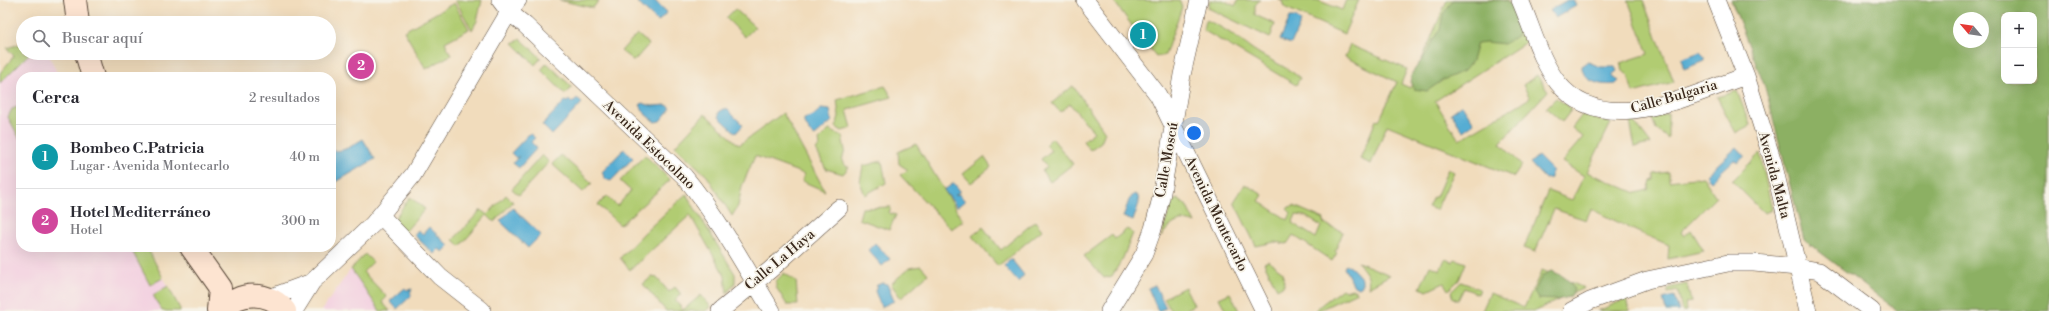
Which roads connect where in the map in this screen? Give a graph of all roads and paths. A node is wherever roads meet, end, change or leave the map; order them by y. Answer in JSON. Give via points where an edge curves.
{"nodes":[{"id":1,"x":75,"y":0,"type":"edge"},
{"id":2,"x":1085,"y":0,"type":"edge"},
{"id":3,"x":1199,"y":0,"type":"edge"},
{"id":4,"x":1520,"y":0,"type":"edge"},
{"id":5,"x":1716,"y":0,"type":"edge"},
{"id":6,"x":509,"y":4,"type":"edge"},
{"id":7,"x":77,"y":16,"type":"edge"},
{"id":8,"x":88,"y":60,"type":"edge"},
{"id":9,"x":92,"y":72,"type":"edge"},
{"id":10,"x":1746,"y":76,"type":"junction"},
{"id":11,"x":1173,"y":127,"type":"junction"},
{"id":12,"x":839,"y":208,"type":"dead end"},
{"id":13,"x":381,"y":216,"type":"junction"},
{"id":14,"x":195,"y":252,"type":"edge"},
{"id":15,"x":1797,"y":267,"type":"junction"},
{"id":16,"x":312,"y":282,"type":"junction"},
{"id":17,"x":754,"y":282,"type":"junction"},
{"id":18,"x":220,"y":288,"type":"junction"},
{"id":19,"x":247,"y":296,"type":"junction"},
{"id":20,"x":277,"y":305,"type":"edge"},
{"id":21,"x":482,"y":310,"type":"edge"},
{"id":22,"x":218,"y":311,"type":"edge"},
{"id":23,"x":223,"y":311,"type":"edge"},
{"id":24,"x":294,"y":311,"type":"edge"},
{"id":25,"x":720,"y":311,"type":"edge"},
{"id":26,"x":772,"y":311,"type":"edge"},
{"id":27,"x":1109,"y":311,"type":"edge"},
{"id":28,"x":1264,"y":311,"type":"edge"},
{"id":29,"x":1571,"y":311,"type":"edge"},
{"id":30,"x":1808,"y":311,"type":"edge"},
{"id":31,"x":1872,"y":311,"type":"edge"}],
"edges":[{"from":1,"to":7,"type":"street"},
{"from":2,"to":11,"type":"street","name":"Avenida Montecarlo","via":[[1158,95]]},
{"from":3,"to":11,"type":"street","name":"Calle Moscú"},
{"from":4,"to":10,"type":"street","name":"Calle Bulgaria","via":[[1558,82],[1577,99],[1599,109],[1626,112],[1645,109]]},
{"from":5,"to":10,"type":"street","name":"Avenida Malta"},
{"from":6,"to":13,"type":"street","via":[[413,175]]},
{"from":6,"to":17,"type":"street","name":"Avenida Estocolmo","via":[[684,176],[726,233]]},
{"from":8,"to":9,"type":"street"},
{"from":10,"to":15,"type":"street","name":"Avenida Malta","via":[[1773,162]]},
{"from":11,"to":27,"type":"street","name":"Calle Moscú","via":[[1151,236],[1132,276]]},
{"from":11,"to":28,"type":"street","name":"Avenida Montecarlo"},
{"from":12,"to":17,"type":"street","name":"Calle La Haya"},
{"from":13,"to":16,"type":"street"},
{"from":13,"to":21,"type":"street","via":[[440,277]]},
{"from":14,"to":18,"type":"street"},
{"from":15,"to":29,"type":"street","via":[[1728,264],[1706,267],[1647,280],[1590,301]]},
{"from":15,"to":30,"type":"street","name":"Avenida Malta"},
{"from":15,"to":31,"type":"street","via":[[1819,270]]},
{"from":16,"to":20,"type":"street"},
{"from":16,"to":24,"type":"street"},
{"from":17,"to":25,"type":"street","name":"Calle La Haya"},
{"from":17,"to":26,"type":"street","name":"Avenida Estocolmo"},
{"from":18,"to":19,"type":"street"},
{"from":18,"to":22,"type":"street"},
{"from":19,"to":20,"type":"street","via":[[259,296]]},
{"from":19,"to":23,"type":"street","via":[[235,300]]}]}
